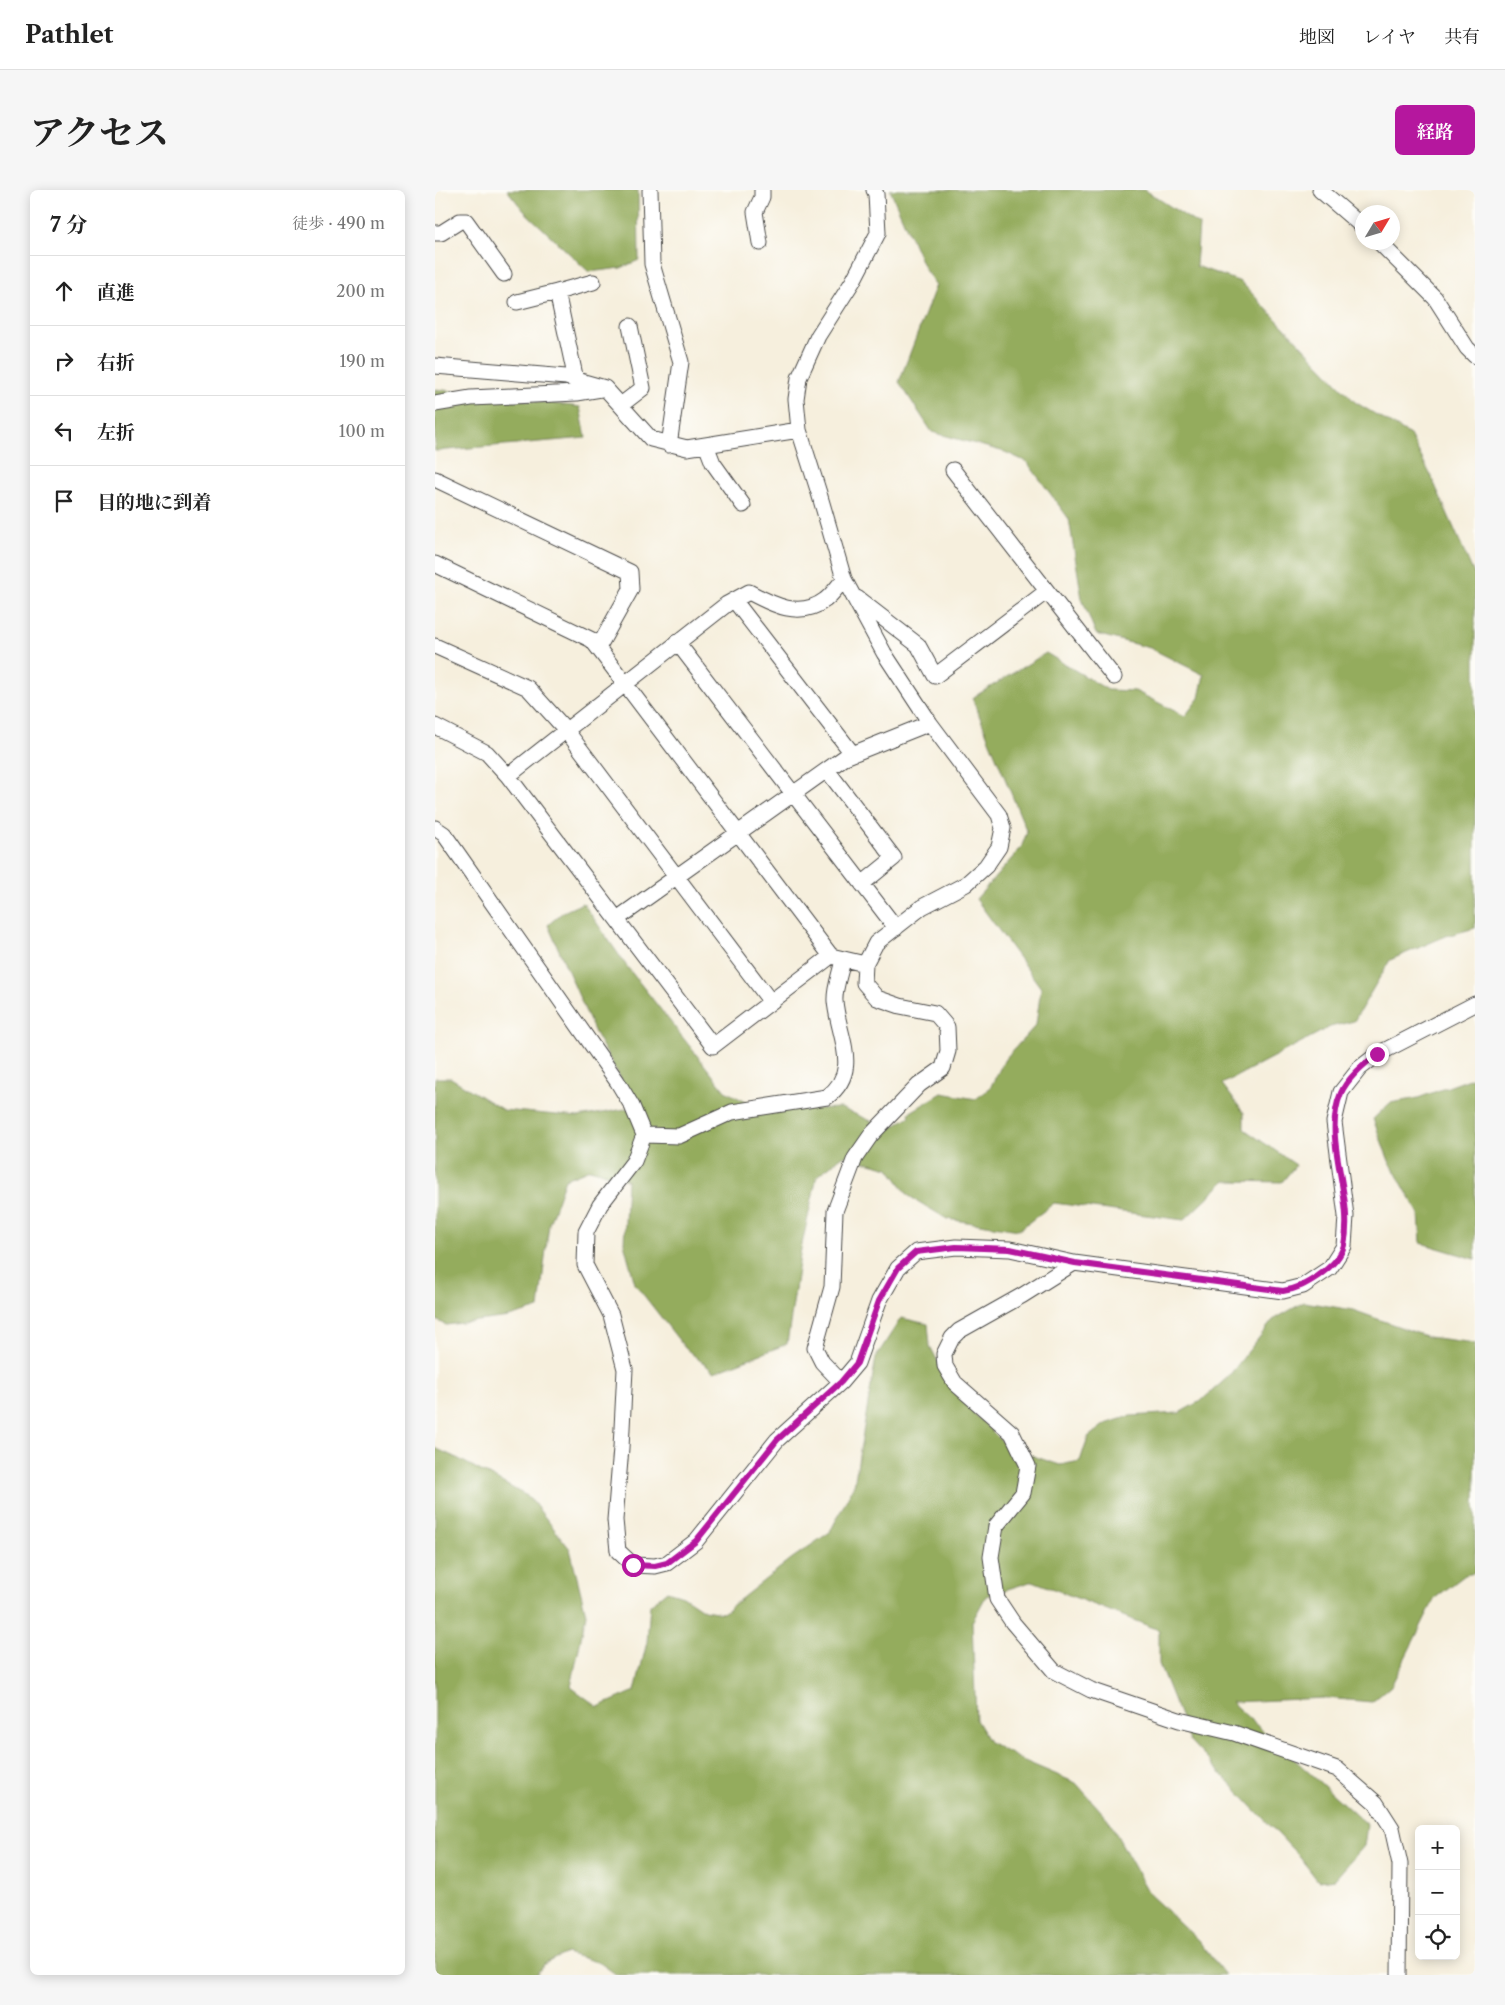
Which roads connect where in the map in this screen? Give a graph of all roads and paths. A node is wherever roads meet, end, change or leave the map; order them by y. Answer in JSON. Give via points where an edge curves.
{"nodes":[{"id":1,"x":650,"y":190,"type":"edge"},
{"id":2,"x":762,"y":190,"type":"edge"},
{"id":3,"x":874,"y":190,"type":"edge"},
{"id":4,"x":1320,"y":190,"type":"edge"},
{"id":5,"x":1355,"y":220,"type":"edge"},
{"id":6,"x":435,"y":233,"type":"edge"},
{"id":7,"x":760,"y":243,"type":"dead end"},
{"id":8,"x":1387,"y":250,"type":"edge"},
{"id":9,"x":504,"y":274,"type":"dead end"},
{"id":10,"x":593,"y":282,"type":"dead end"},
{"id":11,"x":557,"y":292,"type":"junction"},
{"id":12,"x":517,"y":302,"type":"dead end"},
{"id":13,"x":630,"y":326,"type":"dead end"},
{"id":14,"x":1475,"y":356,"type":"edge"},
{"id":15,"x":435,"y":366,"type":"edge"},
{"id":16,"x":576,"y":380,"type":"junction"},
{"id":17,"x":605,"y":388,"type":"junction"},
{"id":18,"x":435,"y":404,"type":"edge"},
{"id":19,"x":621,"y":405,"type":"junction"},
{"id":20,"x":799,"y":430,"type":"junction"},
{"id":21,"x":669,"y":445,"type":"junction"},
{"id":22,"x":706,"y":445,"type":"junction"},
{"id":23,"x":953,"y":470,"type":"dead end"},
{"id":24,"x":435,"y":479,"type":"edge"},
{"id":25,"x":743,"y":505,"type":"dead end"},
{"id":26,"x":435,"y":564,"type":"edge"},
{"id":27,"x":844,"y":579,"type":"junction"},
{"id":28,"x":1047,"y":592,"type":"junction"},
{"id":29,"x":852,"y":594,"type":"junction"},
{"id":30,"x":734,"y":600,"type":"junction"},
{"id":31,"x":677,"y":642,"type":"junction"},
{"id":32,"x":435,"y":646,"type":"edge"},
{"id":33,"x":598,"y":648,"type":"junction"},
{"id":34,"x":1114,"y":677,"type":"dead end"},
{"id":35,"x":624,"y":684,"type":"junction"},
{"id":36,"x":929,"y":723,"type":"junction"},
{"id":37,"x":435,"y":726,"type":"edge"},
{"id":38,"x":566,"y":730,"type":"junction"},
{"id":39,"x":852,"y":753,"type":"junction"},
{"id":40,"x":827,"y":770,"type":"junction"},
{"id":41,"x":508,"y":776,"type":"junction"},
{"id":42,"x":793,"y":794,"type":"junction"},
{"id":43,"x":435,"y":828,"type":"edge"},
{"id":44,"x":738,"y":833,"type":"junction"},
{"id":45,"x":676,"y":877,"type":"junction"},
{"id":46,"x":862,"y":884,"type":"junction"},
{"id":47,"x":617,"y":919,"type":"junction"},
{"id":48,"x":896,"y":928,"type":"junction"},
{"id":49,"x":837,"y":958,"type":"junction"},
{"id":50,"x":865,"y":964,"type":"junction"},
{"id":51,"x":771,"y":1002,"type":"junction"},
{"id":52,"x":1475,"y":1004,"type":"edge"},
{"id":53,"x":644,"y":1135,"type":"junction"},
{"id":54,"x":1075,"y":1263,"type":"junction"},
{"id":55,"x":841,"y":1382,"type":"junction"},
{"id":56,"x":1399,"y":1975,"type":"edge"}],
"edges":[{"from":1,"to":21,"type":"street","via":[[652,264],[681,362]]},
{"from":2,"to":7,"type":"street","via":[[755,212]]},
{"from":3,"to":20,"type":"street","via":[[878,233],[853,281],[818,336],[799,378],[796,399]]},
{"from":4,"to":5,"type":"street"},
{"from":6,"to":9,"type":"street","via":[[441,233],[460,221],[466,222]]},
{"from":8,"to":14,"type":"street","via":[[1435,298]]},
{"from":10,"to":11,"type":"street"},
{"from":11,"to":12,"type":"street"},
{"from":11,"to":16,"type":"street"},
{"from":13,"to":19,"type":"street","via":[[643,388]]},
{"from":15,"to":16,"type":"street"},
{"from":16,"to":17,"type":"street"},
{"from":17,"to":18,"type":"street","via":[[577,393],[471,398]]},
{"from":17,"to":19,"type":"street"},
{"from":19,"to":21,"type":"street","via":[[651,439]]},
{"from":20,"to":22,"type":"street"},
{"from":20,"to":27,"type":"street"},
{"from":21,"to":22,"type":"street","via":[[687,448]]},
{"from":22,"to":25,"type":"street","via":[[713,463]]},
{"from":23,"to":28,"type":"street"},
{"from":24,"to":33,"type":"street","via":[[630,572],[631,589]]},
{"from":26,"to":33,"type":"street","via":[[592,640]]},
{"from":27,"to":29,"type":"street"},
{"from":27,"to":30,"type":"street","via":[[825,600],[804,610],[775,606],[749,592]]},
{"from":28,"to":29,"type":"street","via":[[935,676],[918,645]]},
{"from":28,"to":34,"type":"street"},
{"from":29,"to":36,"type":"street","via":[[884,653]]},
{"from":30,"to":31,"type":"street"},
{"from":30,"to":39,"type":"street"},
{"from":31,"to":35,"type":"street"},
{"from":31,"to":42,"type":"street"},
{"from":32,"to":38,"type":"street","via":[[528,688]]},
{"from":33,"to":35,"type":"street"},
{"from":35,"to":38,"type":"street"},
{"from":35,"to":44,"type":"street"},
{"from":36,"to":39,"type":"street"},
{"from":36,"to":48,"type":"street","via":[[999,815],[1003,828],[999,847],[986,866],[966,884],[922,907]]},
{"from":37,"to":41,"type":"street","via":[[487,753]]},
{"from":38,"to":41,"type":"street"},
{"from":38,"to":45,"type":"street"},
{"from":39,"to":40,"type":"street"},
{"from":40,"to":42,"type":"street"},
{"from":40,"to":46,"type":"street","via":[[894,858]]},
{"from":41,"to":47,"type":"street"},
{"from":42,"to":44,"type":"street"},
{"from":42,"to":46,"type":"street"},
{"from":43,"to":53,"type":"street","via":[[444,834],[617,1081]]},
{"from":44,"to":45,"type":"street"},
{"from":44,"to":49,"type":"street"},
{"from":45,"to":47,"type":"street"},
{"from":45,"to":51,"type":"street"},
{"from":46,"to":48,"type":"street"},
{"from":47,"to":51,"type":"street","via":[[713,1046]]},
{"from":48,"to":50,"type":"street","via":[[876,943]]},
{"from":49,"to":50,"type":"street"},
{"from":49,"to":51,"type":"street"},
{"from":49,"to":53,"type":"street","via":[[835,999],[847,1067],[838,1088],[827,1097],[732,1112],[679,1136]]},
{"from":50,"to":55,"type":"street","via":[[864,983],[877,998],[935,1014],[947,1027],[948,1051],[943,1068],[919,1085],[871,1135],[855,1158],[835,1211],[832,1286],[815,1348],[822,1362]]},
{"from":52,"to":54,"type":"street","via":[[1377,1054],[1360,1068],[1341,1092],[1334,1122],[1345,1216],[1344,1246],[1330,1268],[1303,1286],[1283,1291]]},
{"from":53,"to":55,"type":"street","via":[[634,1161],[600,1205],[586,1232],[585,1266],[611,1315],[625,1369],[615,1520],[619,1551],[633,1565],[655,1566],[667,1563],[696,1541],[777,1440]]},
{"from":54,"to":55,"type":"street","via":[[1010,1249],[956,1247],[916,1252],[898,1268],[879,1301],[857,1363]]},
{"from":54,"to":56,"type":"street","via":[[959,1331],[951,1338],[944,1354],[945,1366],[955,1383],[1012,1433],[1028,1466],[1023,1493],[996,1526],[991,1557],[997,1599],[1054,1671],[1084,1686],[1179,1720],[1234,1733],[1337,1769],[1376,1802],[1392,1828],[1400,1864]]}]}
